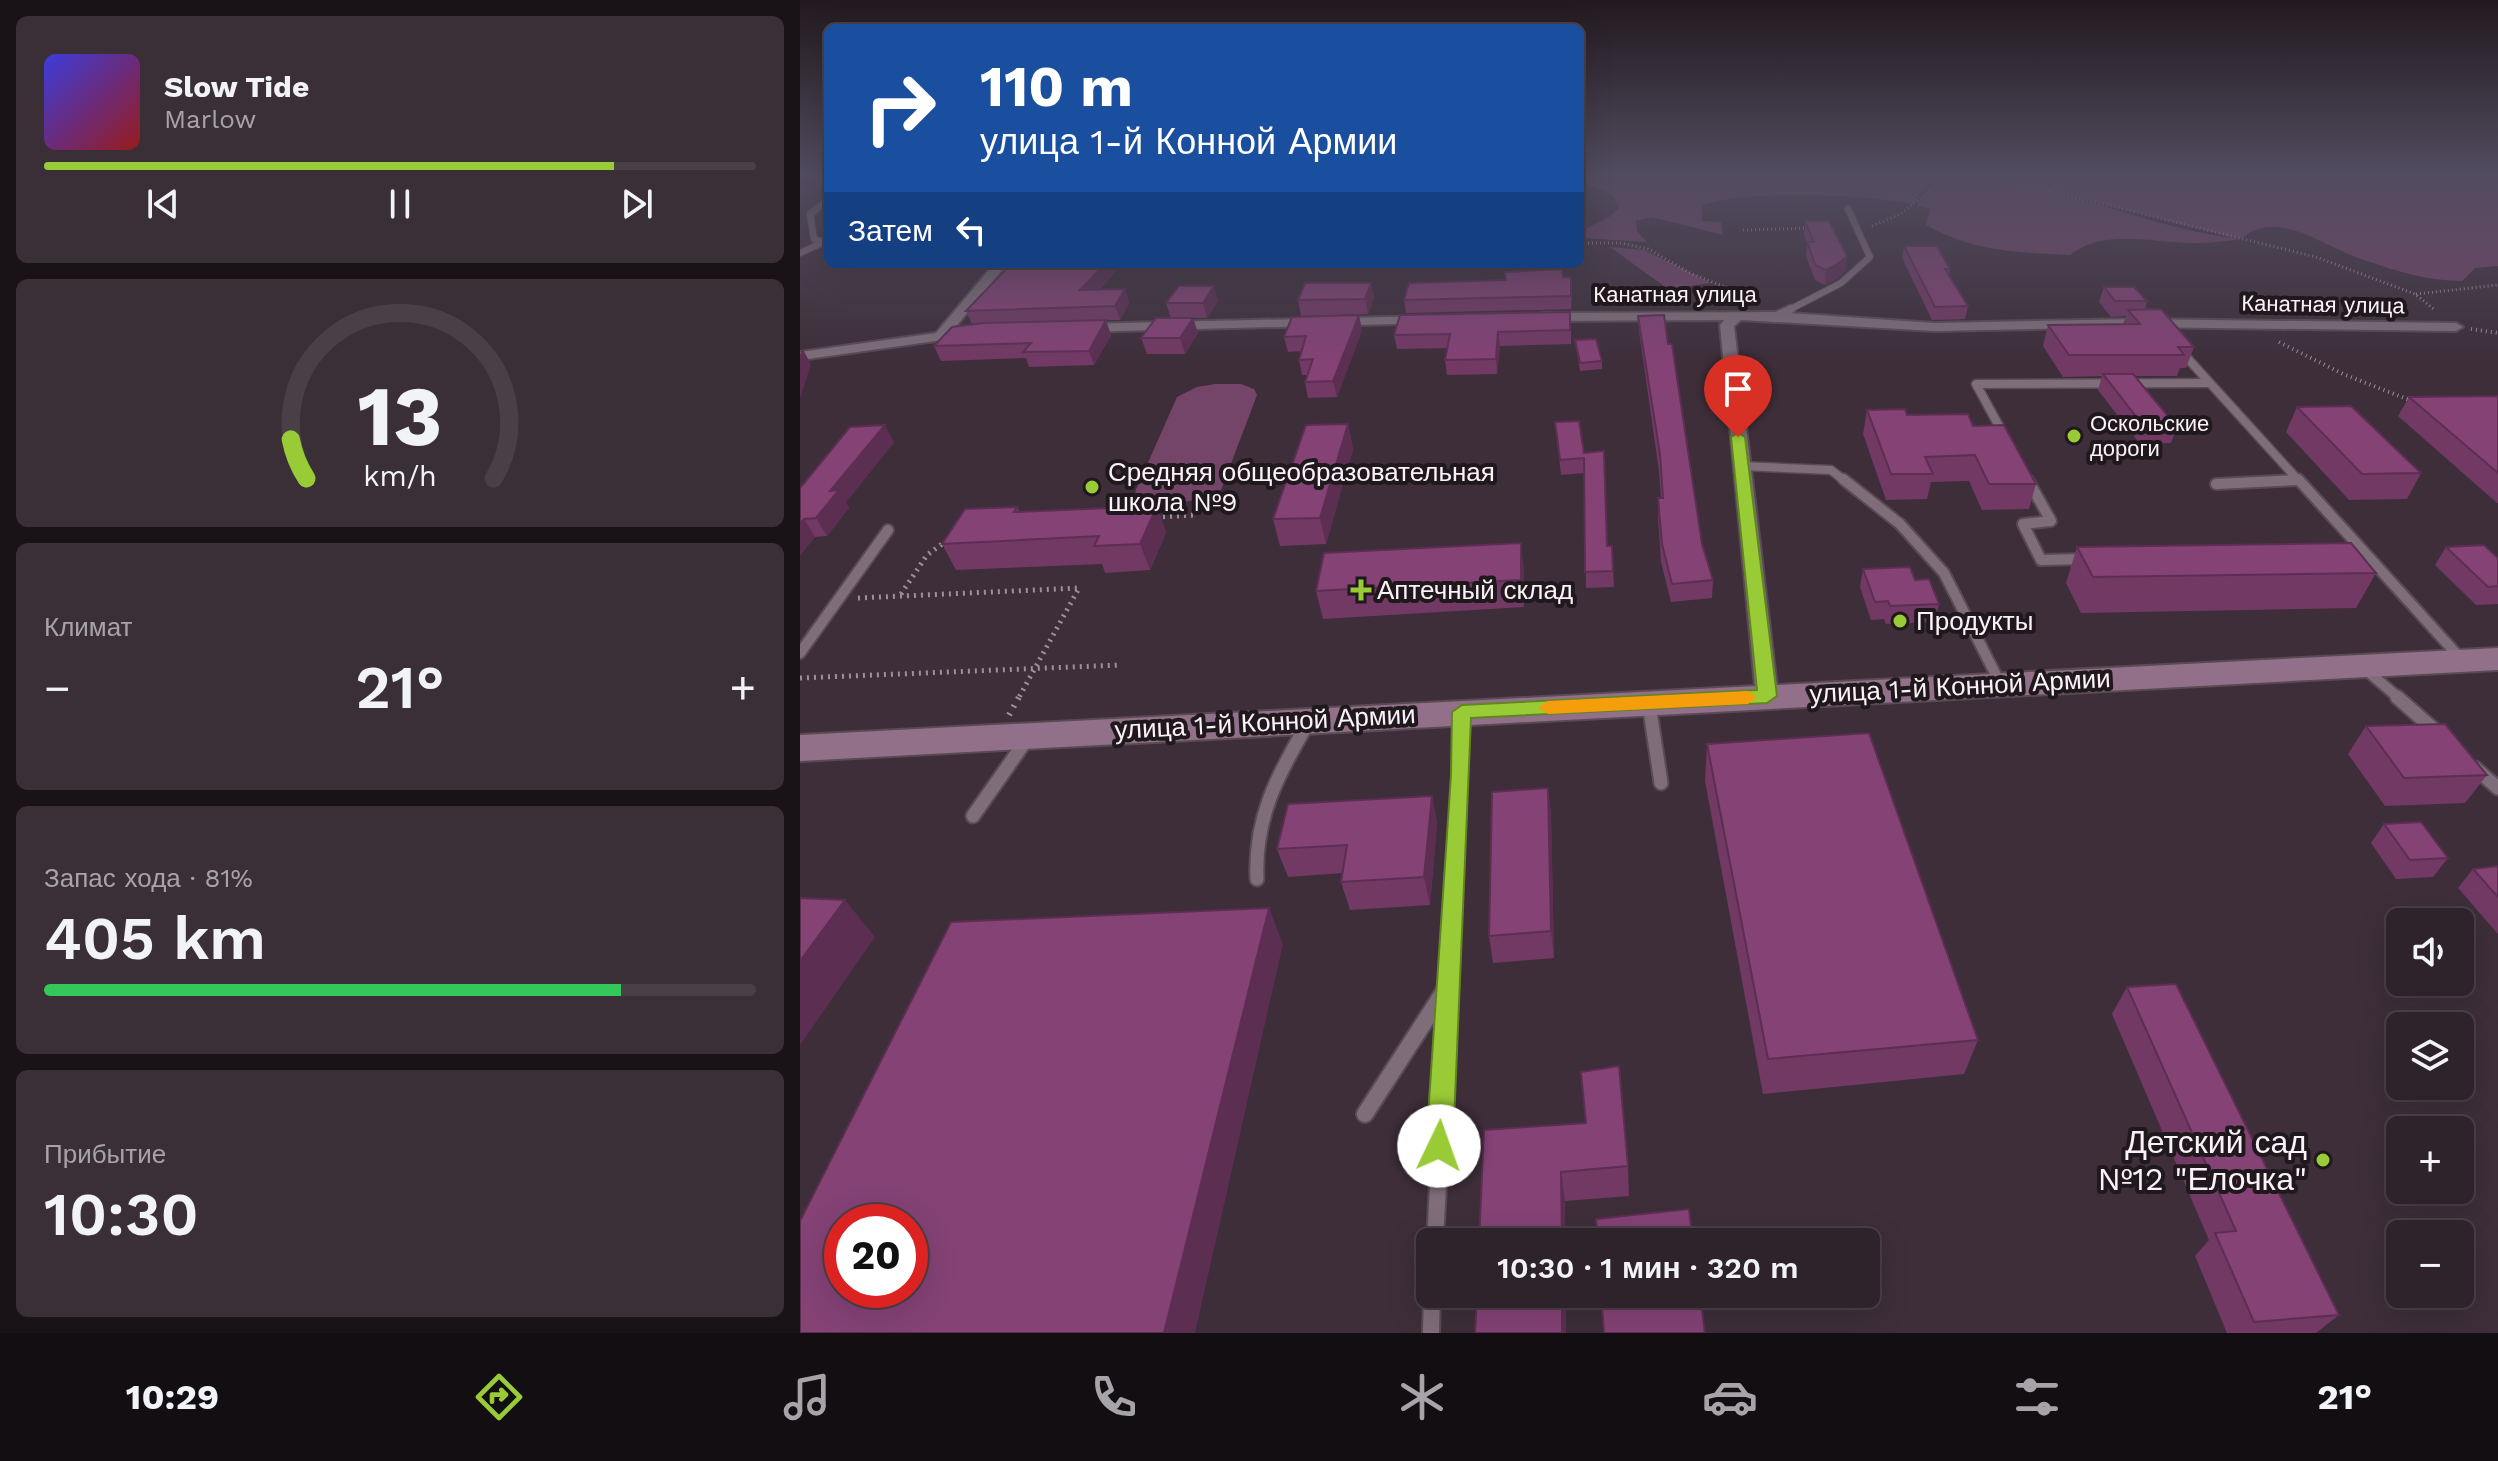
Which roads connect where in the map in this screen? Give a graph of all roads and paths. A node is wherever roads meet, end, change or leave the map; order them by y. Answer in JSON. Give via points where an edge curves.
{"nodes":[{"id":1,"x":1861,"y":238,"type":"edge"},
{"id":2,"x":2240,"y":238,"type":"edge"},
{"id":3,"x":824,"y":241,"type":"edge"},
{"id":4,"x":1584,"y":243,"type":"edge"},
{"id":5,"x":800,"y":253,"type":"edge"},
{"id":6,"x":998,"y":268,"type":"edge"},
{"id":7,"x":2498,"y":285,"type":"edge"},
{"id":8,"x":2415,"y":294,"type":"junction"},
{"id":9,"x":1738,"y":316,"type":"junction"},
{"id":10,"x":1776,"y":316,"type":"junction"},
{"id":11,"x":1527,"y":318,"type":"edge"},
{"id":12,"x":1447,"y":319,"type":"edge"},
{"id":13,"x":2237,"y":325,"type":"junction"},
{"id":14,"x":2456,"y":327,"type":"joint"},
{"id":15,"x":1067,"y":328,"type":"edge"},
{"id":16,"x":989,"y":330,"type":"edge"},
{"id":17,"x":941,"y":336,"type":"junction"},
{"id":18,"x":2180,"y":350,"type":"edge"},
{"id":19,"x":800,"y":356,"type":"edge"},
{"id":20,"x":2207,"y":383,"type":"junction"},
{"id":21,"x":2425,"y":406,"type":"edge"},
{"id":22,"x":2013,"y":452,"type":"edge"},
{"id":23,"x":1741,"y":466,"type":"junction"},
{"id":24,"x":2021,"y":466,"type":"edge"},
{"id":25,"x":2297,"y":480,"type":"junction"},
{"id":26,"x":2216,"y":484,"type":"dead end"},
{"id":27,"x":1195,"y":515,"type":"dead end"},
{"id":28,"x":1149,"y":517,"type":"edge"},
{"id":29,"x":888,"y":530,"type":"dead end"},
{"id":30,"x":954,"y":536,"type":"edge"},
{"id":31,"x":2365,"y":554,"type":"junction"},
{"id":32,"x":2334,"y":555,"type":"edge"},
{"id":33,"x":2102,"y":559,"type":"edge"},
{"id":34,"x":900,"y":595,"type":"junction"},
{"id":35,"x":837,"y":599,"type":"junction"},
{"id":36,"x":800,"y":653,"type":"edge"},
{"id":37,"x":2498,"y":659,"type":"edge"},
{"id":38,"x":2462,"y":661,"type":"junction"},
{"id":39,"x":1121,"y":665,"type":"dead end"},
{"id":40,"x":2362,"y":666,"type":"junction"},
{"id":41,"x":1032,"y":670,"type":"junction"},
{"id":42,"x":800,"y":678,"type":"edge"},
{"id":43,"x":2000,"y":683,"type":"junction"},
{"id":44,"x":1767,"y":696,"type":"junction"},
{"id":45,"x":1649,"y":704,"type":"junction"},
{"id":46,"x":1462,"y":712,"type":"junction"},
{"id":47,"x":1310,"y":719,"type":"junction"},
{"id":48,"x":1013,"y":736,"type":"junction"},
{"id":49,"x":800,"y":748,"type":"edge"},
{"id":50,"x":2454,"y":748,"type":"edge"},
{"id":51,"x":2465,"y":758,"type":"edge"},
{"id":52,"x":1661,"y":783,"type":"dead end"},
{"id":53,"x":2498,"y":788,"type":"edge"},
{"id":54,"x":973,"y":816,"type":"dead end"},
{"id":55,"x":1257,"y":879,"type":"dead end"},
{"id":56,"x":1447,"y":987,"type":"junction"},
{"id":57,"x":1365,"y":1114,"type":"dead end"},
{"id":58,"x":1436,"y":1228,"type":"edge"},
{"id":59,"x":1432,"y":1308,"type":"edge"},
{"id":60,"x":1431,"y":1333,"type":"edge"}],
"edges":[{"from":1,"to":10,"type":"lane","via":[[1870,257],[1841,283]]},
{"from":2,"to":8,"type":"path","via":[[2316,257]]},
{"from":3,"to":5,"type":"lane"},
{"from":4,"to":9,"type":"path","via":[[1648,249],[1690,273],[1739,289],[1750,297],[1750,306]]},
{"from":6,"to":17,"type":"street"},
{"from":7,"to":8,"type":"path"},
{"from":8,"to":14,"type":"path"},
{"from":9,"to":10,"type":"street","name":"Канатная улица"},
{"from":9,"to":11,"type":"street","name":"Канатная улица"},
{"from":9,"to":23,"type":"street","via":[[1727,325]]},
{"from":10,"to":13,"type":"street","name":"Канатная улица","via":[[1935,327]]},
{"from":12,"to":15,"type":"street"},
{"from":13,"to":14,"type":"street","name":"Канатная улица"},
{"from":13,"to":21,"type":"path"},
{"from":16,"to":17,"type":"street"},
{"from":17,"to":19,"type":"street"},
{"from":18,"to":20,"type":"lane"},
{"from":20,"to":22,"type":"lane","via":[[1976,384]]},
{"from":20,"to":25,"type":"lane"},
{"from":23,"to":43,"type":"lane","via":[[1831,470],[1900,524],[1944,573]]},
{"from":23,"to":44,"type":"street"},
{"from":24,"to":33,"type":"lane","via":[[2051,521],[2023,524],[2041,560]]},
{"from":25,"to":26,"type":"lane"},
{"from":25,"to":31,"type":"lane"},
{"from":27,"to":28,"type":"path"},
{"from":29,"to":35,"type":"lane"},
{"from":30,"to":34,"type":"path","via":[[927,555]]},
{"from":31,"to":32,"type":"lane"},
{"from":31,"to":38,"type":"lane"},
{"from":34,"to":35,"type":"path"},
{"from":34,"to":41,"type":"path","via":[[1079,588]]},
{"from":35,"to":36,"type":"lane"},
{"from":37,"to":38,"type":"main road","name":"улица 1-й Конной Армии"},
{"from":38,"to":40,"type":"main road","name":"улица 1-й Конной Армии"},
{"from":39,"to":41,"type":"path"},
{"from":40,"to":43,"type":"main road","name":"улица 1-й Конной Армии"},
{"from":40,"to":50,"type":"lane"},
{"from":41,"to":42,"type":"path"},
{"from":41,"to":48,"type":"path"},
{"from":43,"to":44,"type":"main road","name":"улица 1-й Конной Армии"},
{"from":44,"to":45,"type":"main road","name":"улица 1-й Конной Армии"},
{"from":45,"to":46,"type":"main road","name":"улица 1-й Конной Армии"},
{"from":45,"to":52,"type":"lane"},
{"from":46,"to":47,"type":"main road","name":"улица 1-й Конной Армии"},
{"from":46,"to":56,"type":"lane"},
{"from":47,"to":48,"type":"main road","name":"улица 1-й Конной Армии"},
{"from":47,"to":55,"type":"lane","via":[[1264,803],[1253,849]]},
{"from":48,"to":49,"type":"main road","name":"улица 1-й Конной Армии"},
{"from":48,"to":54,"type":"lane"},
{"from":51,"to":53,"type":"lane"},
{"from":56,"to":57,"type":"lane"},
{"from":56,"to":58,"type":"lane"},
{"from":59,"to":60,"type":"lane"}]}
